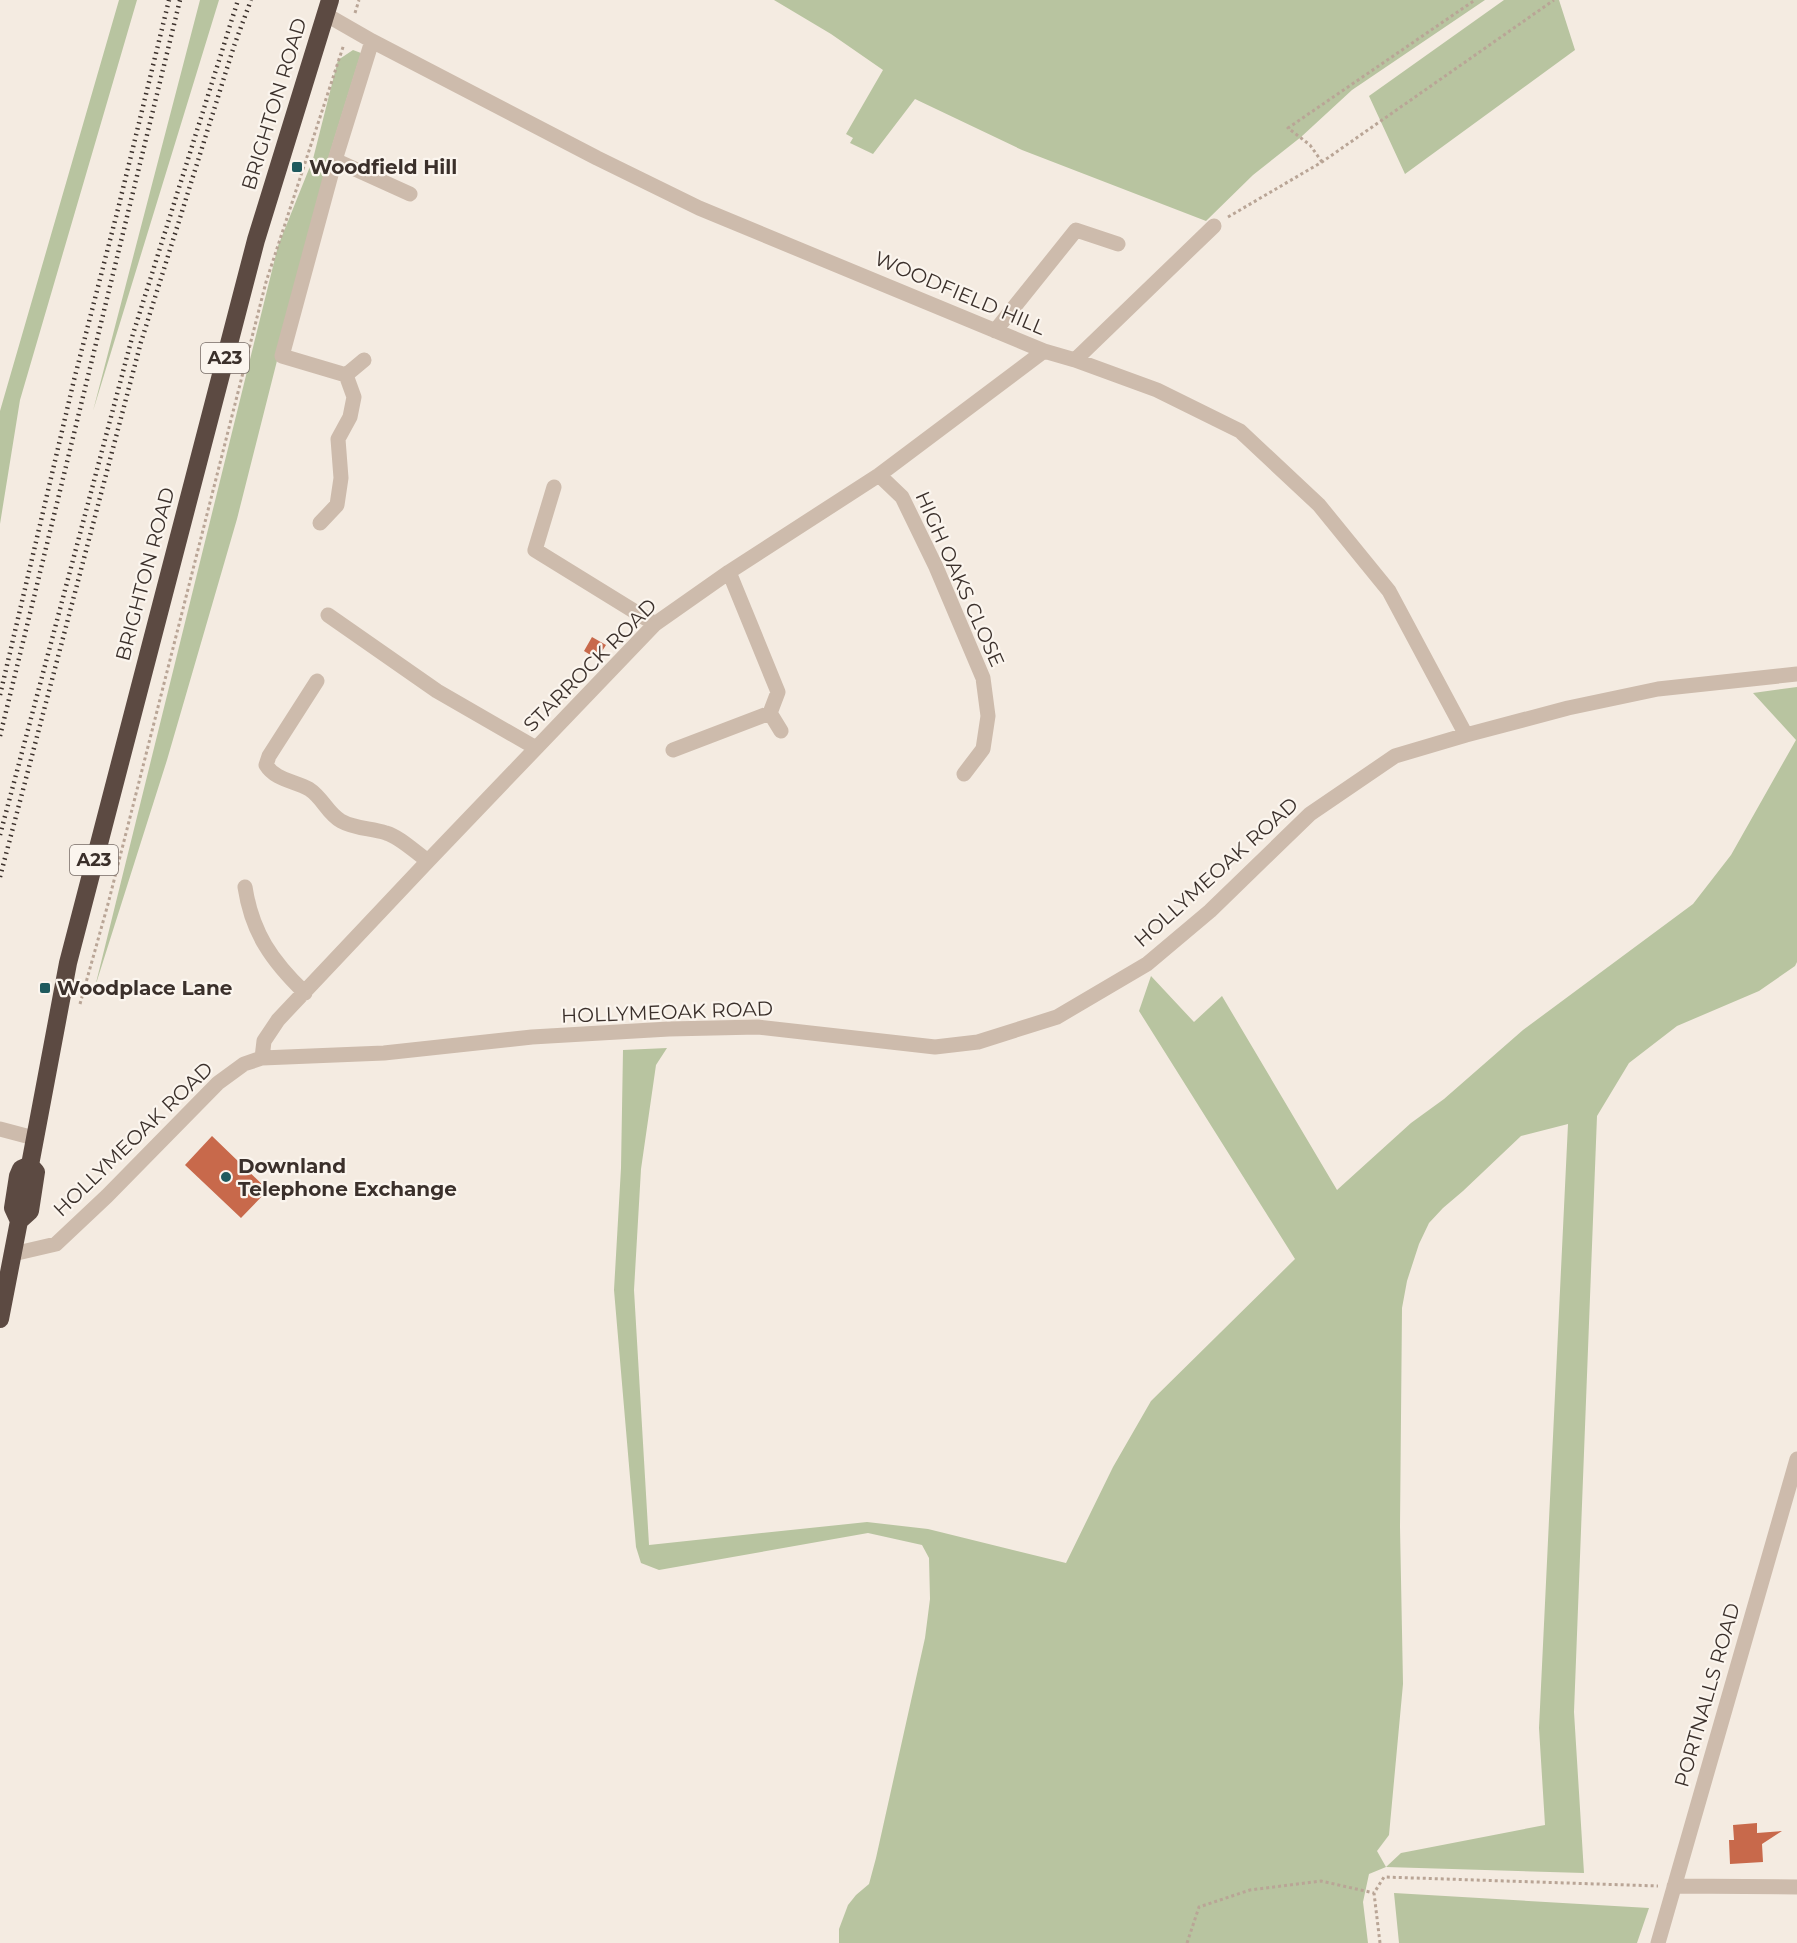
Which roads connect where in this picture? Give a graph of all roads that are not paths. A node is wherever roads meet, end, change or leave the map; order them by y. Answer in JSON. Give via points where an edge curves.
{"nodes":[{"id":1,"x":328,"y":7,"type":"edge"},
{"id":2,"x":372,"y":41,"type":"junction"},
{"id":3,"x":335,"y":160,"type":"junction"},
{"id":4,"x":410,"y":194,"type":"dead end"},
{"id":5,"x":1214,"y":226,"type":"road end"},
{"id":6,"x":1118,"y":244,"type":"dead end"},
{"id":7,"x":994,"y":331,"type":"junction"},
{"id":8,"x":1044,"y":351,"type":"junction"},
{"id":9,"x":364,"y":360,"type":"dead end"},
{"id":10,"x":1075,"y":360,"type":"junction"},
{"id":11,"x":346,"y":375,"type":"junction"},
{"id":12,"x":879,"y":475,"type":"junction"},
{"id":13,"x":554,"y":487,"type":"dead end"},
{"id":14,"x":320,"y":523,"type":"dead end"},
{"id":15,"x":729,"y":572,"type":"junction"},
{"id":16,"x":328,"y":615,"type":"dead end"},
{"id":17,"x":655,"y":624,"type":"junction"},
{"id":18,"x":1797,"y":674,"type":"edge"},
{"id":19,"x":317,"y":681,"type":"dead end"},
{"id":20,"x":770,"y":713,"type":"junction"},
{"id":21,"x":781,"y":732,"type":"dead end"},
{"id":22,"x":1466,"y":735,"type":"junction"},
{"id":23,"x":536,"y":748,"type":"junction"},
{"id":24,"x":673,"y":750,"type":"dead end"},
{"id":25,"x":964,"y":774,"type":"dead end"},
{"id":26,"x":428,"y":861,"type":"junction"},
{"id":27,"x":245,"y":887,"type":"dead end"},
{"id":28,"x":305,"y":993,"type":"junction"},
{"id":29,"x":262,"y":1058,"type":"junction"},
{"id":30,"x":0,"y":1129,"type":"edge"},
{"id":31,"x":34,"y":1138,"type":"junction"},
{"id":32,"x":13,"y":1254,"type":"junction"},
{"id":33,"x":0,"y":1319,"type":"edge"},
{"id":34,"x":1797,"y":1459,"type":"edge"},
{"id":35,"x":1674,"y":1886,"type":"junction"},
{"id":36,"x":1797,"y":1887,"type":"edge"},
{"id":37,"x":1658,"y":1943,"type":"edge"}],
"edges":[{"from":1,"to":2,"type":"street","name":"WOODFIELD HILL","via":[[350,28]]},
{"from":1,"to":31,"type":"highway","name":"BRIGHTON ROAD","number":"A23","via":[[256,240],[98,846],[68,963]]},
{"from":2,"to":3,"type":"street"},
{"from":2,"to":7,"type":"street","name":"WOODFIELD HILL","via":[[699,208]]},
{"from":3,"to":4,"type":"street"},
{"from":3,"to":11,"type":"street","via":[[282,356]]},
{"from":5,"to":10,"type":"street"},
{"from":6,"to":7,"type":"street","via":[[1076,230]]},
{"from":7,"to":8,"type":"street","name":"WOODFIELD HILL"},
{"from":8,"to":10,"type":"street","name":"WOODFIELD HILL"},
{"from":8,"to":12,"type":"street","name":"STARROCK ROAD"},
{"from":9,"to":11,"type":"street"},
{"from":10,"to":22,"type":"street","name":"WOODFIELD HILL","via":[[1157,390],[1240,431],[1312,497],[1389,591]]},
{"from":11,"to":14,"type":"street","via":[[354,397],[350,417],[338,439],[341,478],[337,505]]},
{"from":12,"to":15,"type":"street","name":"STARROCK ROAD"},
{"from":12,"to":25,"type":"street","name":"HIGH OAKS CLOSE","via":[[902,497],[983,678],[988,716],[983,749]]},
{"from":13,"to":17,"type":"street","via":[[535,550]]},
{"from":15,"to":17,"type":"street","name":"STARROCK ROAD"},
{"from":15,"to":20,"type":"street","via":[[778,692]]},
{"from":16,"to":23,"type":"street","via":[[437,691]]},
{"from":17,"to":23,"type":"street","name":"STARROCK ROAD"},
{"from":18,"to":22,"type":"street","name":"HOLLYMEOAK ROAD","via":[[1658,689]]},
{"from":19,"to":26,"type":"street","via":[[269,756],[266,765],[270,772],[308,788],[338,820],[388,833]]},
{"from":20,"to":21,"type":"street"},
{"from":20,"to":24,"type":"street"},
{"from":22,"to":29,"type":"street","name":"HOLLYMEOAK ROAD","via":[[1395,756],[1310,814],[1210,911],[1147,964],[1057,1017],[978,1042],[935,1047],[758,1027],[532,1037],[384,1053]]},
{"from":23,"to":26,"type":"street","name":"STARROCK ROAD"},
{"from":26,"to":28,"type":"street","name":"STARROCK ROAD"},
{"from":27,"to":28,"type":"street","via":[[251,915],[267,951]]},
{"from":28,"to":29,"type":"street","name":"STARROCK ROAD","via":[[264,1041]]},
{"from":29,"to":32,"type":"street","name":"HOLLYMEOAK ROAD","via":[[244,1064],[218,1083],[56,1244]]},
{"from":30,"to":31,"type":"street"},
{"from":31,"to":32,"type":"highway","name":"BRIGHTON ROAD","number":"A23","via":[[30,1165],[36,1172],[30,1211],[20,1221]]},
{"from":32,"to":33,"type":"highway","name":"BRIGHTON ROAD","number":"A23"},
{"from":34,"to":35,"type":"street","name":"PORTNALLS ROAD"},
{"from":35,"to":36,"type":"street"},
{"from":35,"to":37,"type":"street","name":"PORTNALLS ROAD"}]}
